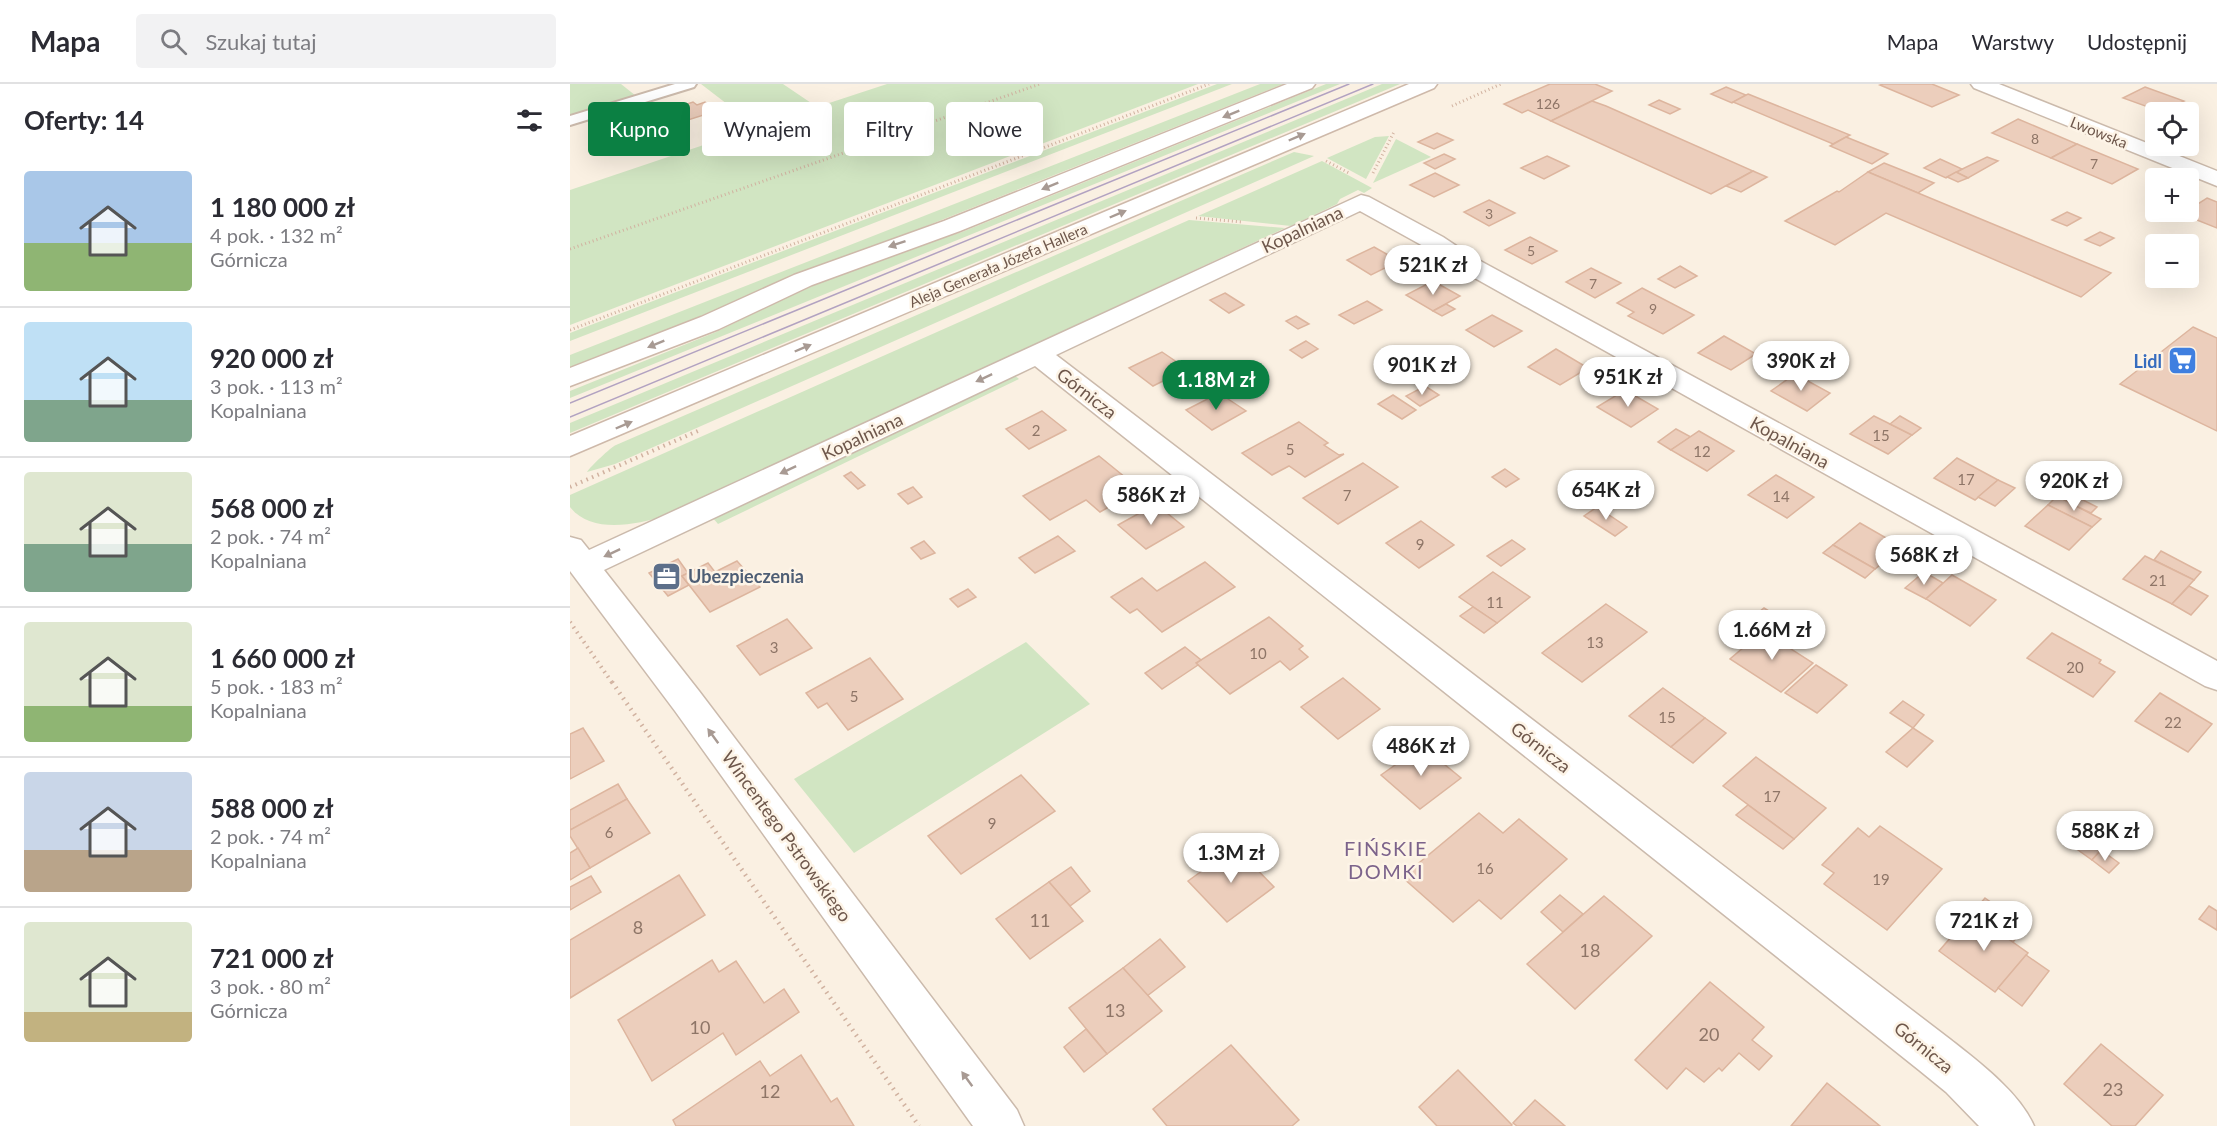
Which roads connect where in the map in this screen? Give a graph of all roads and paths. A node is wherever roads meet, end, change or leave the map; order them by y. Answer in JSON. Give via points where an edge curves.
{"nodes":[{"id":1,"x":689,"y":84,"type":"edge"},
{"id":2,"x":1040,"y":84,"type":"edge"},
{"id":3,"x":1209,"y":84,"type":"edge"},
{"id":4,"x":1305,"y":84,"type":"edge"},
{"id":5,"x":1427,"y":84,"type":"edge"},
{"id":6,"x":1501,"y":84,"type":"edge"},
{"id":7,"x":1981,"y":84,"type":"edge"},
{"id":8,"x":1443,"y":110,"type":"dead end"},
{"id":9,"x":570,"y":121,"type":"edge"},
{"id":10,"x":1393,"y":137,"type":"dead end"},
{"id":11,"x":1373,"y":174,"type":"dead end"},
{"id":12,"x":2217,"y":179,"type":"edge"},
{"id":13,"x":570,"y":249,"type":"edge"},
{"id":14,"x":570,"y":330,"type":"edge"},
{"id":15,"x":1037,"y":354,"type":"junction"},
{"id":16,"x":570,"y":378,"type":"edge"},
{"id":17,"x":570,"y":447,"type":"edge"},
{"id":18,"x":577,"y":557,"type":"edge"},
{"id":19,"x":570,"y":622,"type":"edge"},
{"id":20,"x":2217,"y":677,"type":"edge"},
{"id":21,"x":919,"y":1126,"type":"edge"},
{"id":22,"x":1001,"y":1126,"type":"edge"},
{"id":23,"x":2011,"y":1126,"type":"edge"}],
"edges":[{"from":1,"to":9,"type":"lane"},
{"from":2,"to":13,"type":"path"},
{"from":3,"to":14,"type":"path"},
{"from":4,"to":16,"type":"street","one_way":true,"via":[[963,221],[803,280],[710,323]]},
{"from":17,"to":5,"type":"street","name":"Aleja Generała Józefa Hallera","one_way":true},
{"from":6,"to":8,"type":"path"},
{"from":7,"to":12,"type":"street","name":"Lwowska"},
{"from":10,"to":11,"type":"path"},
{"from":15,"to":18,"type":"street","name":"Kopalniana","one_way":true},
{"from":15,"to":20,"type":"street","name":"Kopalniana","via":[[1361,202]]},
{"from":15,"to":23,"type":"street","name":"Górnicza","via":[[1935,1055]]},
{"from":22,"to":18,"type":"street","name":"Wincentego Pstrowskiego","one_way":true},
{"from":19,"to":21,"type":"path"}]}
